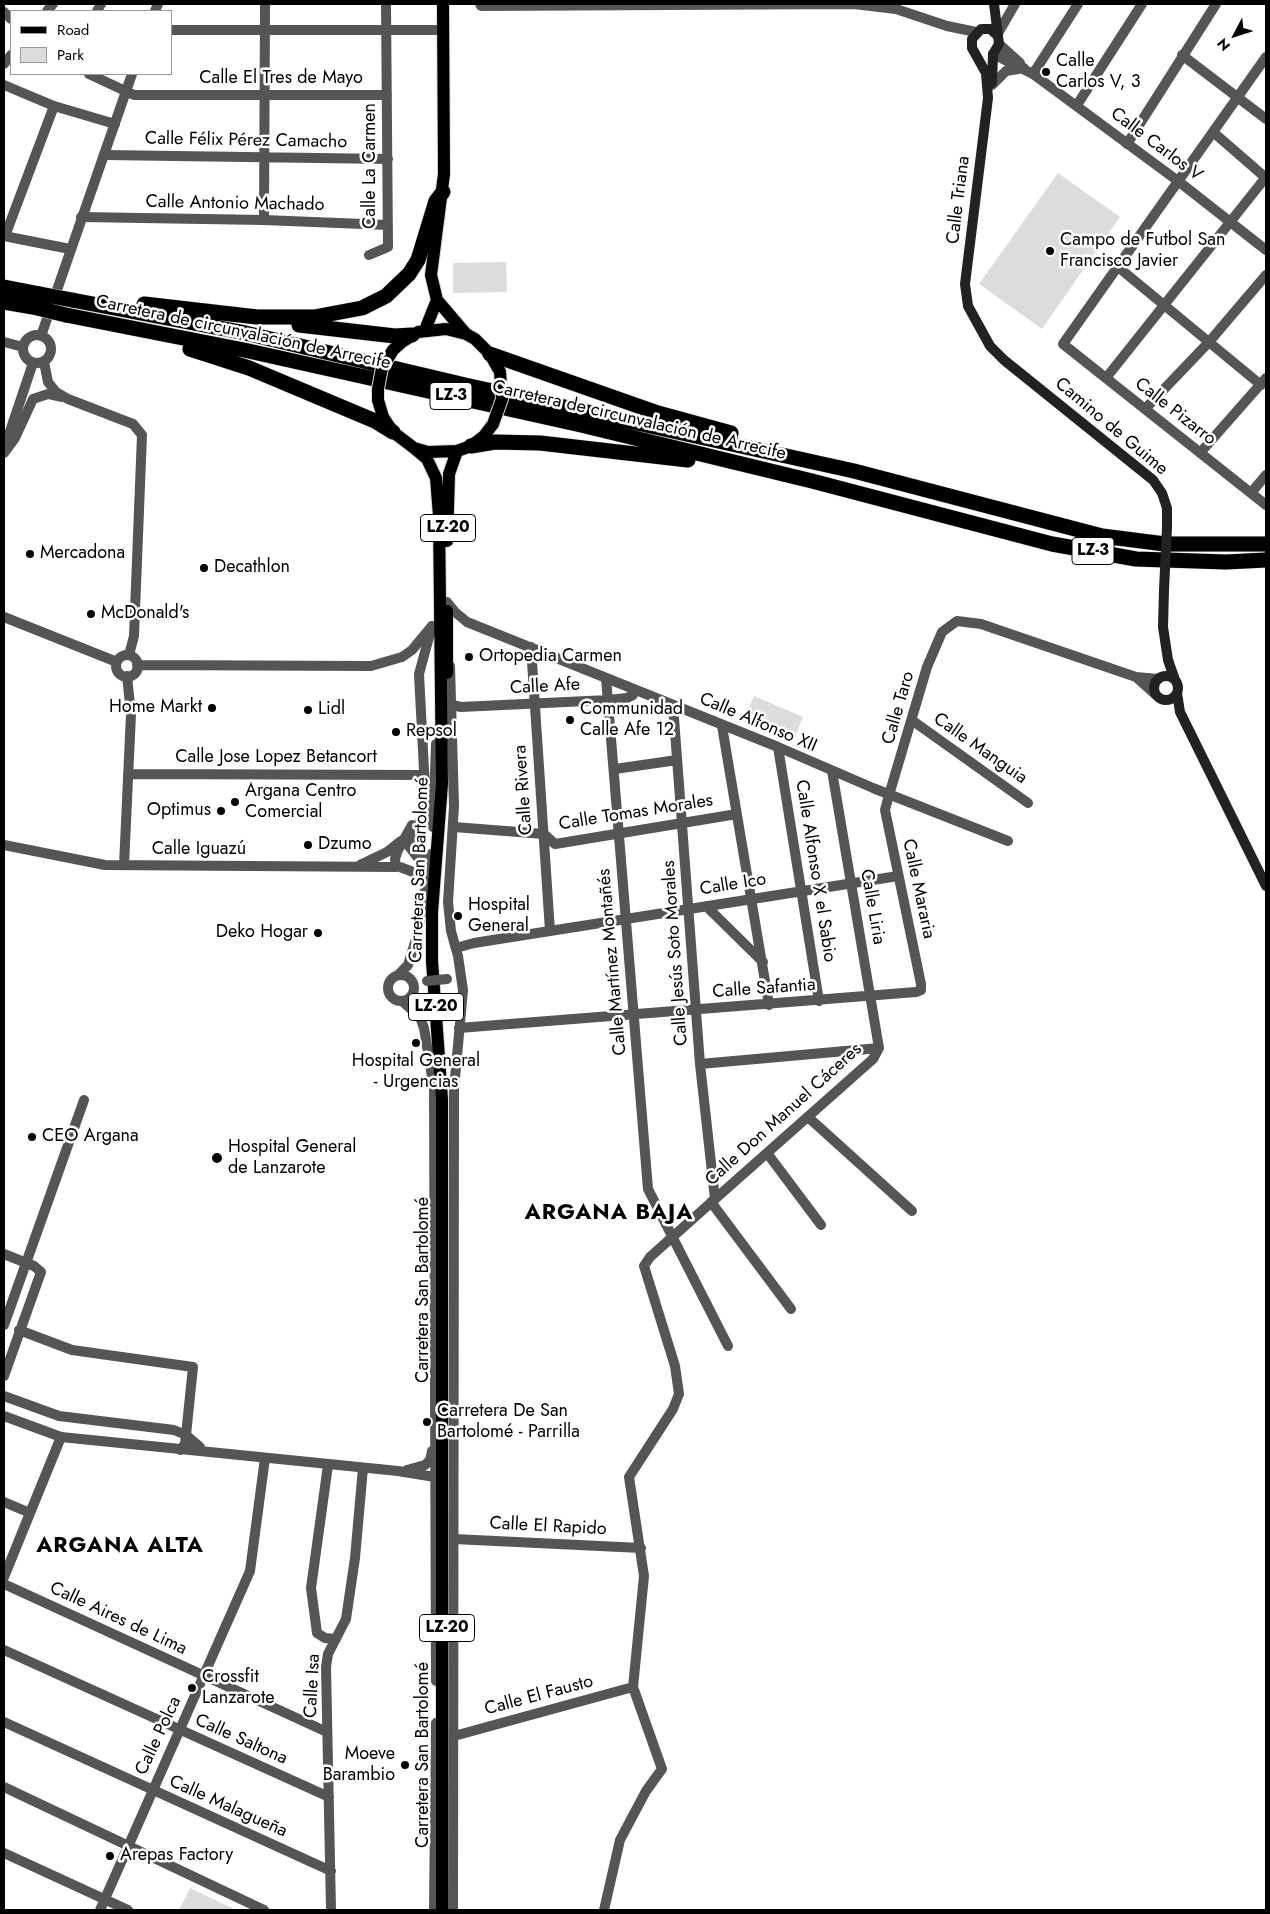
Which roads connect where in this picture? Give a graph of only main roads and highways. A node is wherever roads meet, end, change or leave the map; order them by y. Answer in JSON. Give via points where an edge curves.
{"nodes":[{"id":1,"x":443,"y":4,"type":"edge"},
{"id":2,"x":992,"y":4,"type":"edge"},
{"id":3,"x":978,"y":31,"type":"junction"},
{"id":4,"x":998,"y":39,"type":"junction"},
{"id":5,"x":974,"y":50,"type":"junction"},
{"id":6,"x":993,"y":54,"type":"junction"},
{"id":7,"x":988,"y":98,"type":"junction"},
{"id":8,"x":443,"y":192,"type":"junction"},
{"id":9,"x":4,"y":287,"type":"edge"},
{"id":10,"x":438,"y":300,"type":"junction"},
{"id":11,"x":37,"y":301,"type":"junction"},
{"id":12,"x":4,"y":302,"type":"edge"},
{"id":13,"x":968,"y":306,"type":"joint"},
{"id":14,"x":118,"y":309,"type":"junction"},
{"id":15,"x":257,"y":317,"type":"junction"},
{"id":16,"x":88,"y":320,"type":"junction"},
{"id":17,"x":418,"y":333,"type":"junction"},
{"id":18,"x":466,"y":334,"type":"junction"},
{"id":19,"x":490,"y":354,"type":"junction"},
{"id":20,"x":393,"y":432,"type":"junction"},
{"id":21,"x":414,"y":448,"type":"junction"},
{"id":22,"x":464,"y":449,"type":"junction"},
{"id":23,"x":854,"y":471,"type":"junction"},
{"id":24,"x":812,"y":481,"type":"junction"},
{"id":25,"x":1266,"y":544,"type":"edge"},
{"id":26,"x":1266,"y":560,"type":"edge"},
{"id":27,"x":445,"y":600,"type":"junction"},
{"id":28,"x":432,"y":626,"type":"road end"},
{"id":29,"x":1168,"y":660,"type":"junction"},
{"id":30,"x":1159,"y":678,"type":"junction"},
{"id":31,"x":1175,"y":680,"type":"junction"},
{"id":32,"x":1177,"y":693,"type":"junction"},
{"id":33,"x":1164,"y":700,"type":"junction"},
{"id":34,"x":1180,"y":712,"type":"junction"},
{"id":35,"x":1266,"y":886,"type":"edge"},
{"id":36,"x":442,"y":1642,"type":"junction"},
{"id":37,"x":442,"y":1768,"type":"junction"},
{"id":38,"x":442,"y":1910,"type":"edge"},
{"id":39,"x":446,"y":1910,"type":"edge"}],
"edges":[{"from":1,"to":8,"type":"main road"},
{"from":2,"to":3,"type":"main road","via":[[990,14]]},
{"from":2,"to":4,"type":"main road"},
{"from":3,"to":4,"type":"main road","via":[[990,29]]},
{"from":3,"to":5,"type":"main road","via":[[972,39]]},
{"from":4,"to":6,"type":"main road"},
{"from":5,"to":6,"type":"main road","via":[[984,56]]},
{"from":5,"to":7,"type":"main road","via":[[986,73]]},
{"from":6,"to":7,"type":"main road","via":[[992,85]]},
{"from":7,"to":13,"type":"main road","name":"Calle Triana","via":[[965,284]]},
{"from":8,"to":10,"type":"main road","via":[[431,275]]},
{"from":8,"to":15,"type":"highway","number":"LZ-3","via":[[436,201],[418,260],[386,296],[362,308],[333,315]]},
{"from":9,"to":11,"type":"highway","name":"Carretera de circunvalación de Arrecife","number":"LZ-3"},
{"from":10,"to":17,"type":"main road"},
{"from":10,"to":18,"type":"main road"},
{"from":11,"to":12,"type":"highway","name":"Carretera de circunvalación de Arrecife","number":"LZ-3"},
{"from":11,"to":14,"type":"highway","name":"Carretera de circunvalación de Arrecife","number":"LZ-3","bridge":true,"via":[[72,300]]},
{"from":11,"to":16,"type":"highway","name":"Carretera de circunvalación de Arrecife","number":"LZ-3","bridge":true,"via":[[66,315]]},
{"from":13,"to":29,"type":"main road","name":"Camino de Guime","bridge":true,"via":[[990,346],[1004,360],[1152,480],[1162,493],[1167,508],[1163,627]]},
{"from":14,"to":15,"type":"highway","number":"LZ-3","via":[[140,304]]},
{"from":14,"to":23,"type":"highway","name":"Carretera de circunvalación de Arrecife","number":"LZ-3","via":[[240,332]]},
{"from":15,"to":17,"type":"highway","number":"LZ-3","via":[[395,336]]},
{"from":16,"to":20,"type":"highway","number":"LZ-3","via":[[249,368],[375,421]]},
{"from":16,"to":24,"type":"highway","name":"Carretera de circunvalación de Arrecife","number":"LZ-3","via":[[244,350]]},
{"from":17,"to":18,"type":"main road","via":[[446,329]]},
{"from":17,"to":20,"type":"main road","number":"LZ-20","bridge":true,"via":[[393,350],[379,379],[378,400],[383,417]]},
{"from":18,"to":19,"type":"main road"},
{"from":19,"to":22,"type":"main road","bridge":true,"via":[[500,372],[502,399],[493,424],[484,436]]},
{"from":19,"to":23,"type":"highway","number":"LZ-3","via":[[658,413],[811,454]]},
{"from":20,"to":21,"type":"main road","number":"LZ-20"},
{"from":21,"to":22,"type":"main road","number":"LZ-20","via":[[428,452]]},
{"from":21,"to":27,"type":"main road","name":"Carretera San Bartolomé","number":"LZ-20","via":[[427,459],[436,478]]},
{"from":22,"to":24,"type":"highway","number":"LZ-3","via":[[495,442],[540,443],[663,456]]},
{"from":22,"to":27,"type":"main road","name":"Carretera San Bartolomé","number":"LZ-20","via":[[450,474]]},
{"from":23,"to":25,"type":"highway","name":"Carretera de circunvalación de Arrecife","number":"LZ-3","via":[[1102,536],[1155,544]]},
{"from":24,"to":26,"type":"highway","name":"Carretera de circunvalación de Arrecife","number":"LZ-3","via":[[1052,544],[1136,559]]},
{"from":27,"to":28,"type":"main road"},
{"from":27,"to":36,"type":"main road","name":"Carretera San Bartolomé","number":"LZ-20","via":[[439,670],[442,685],[442,784],[432,912],[442,1098]]},
{"from":27,"to":39,"type":"main road","name":"Carretera San Bartolomé","number":"LZ-20","via":[[449,642],[437,959],[446,1099]]},
{"from":29,"to":30,"type":"main road"},
{"from":29,"to":31,"type":"main road","name":"Camino de Guime"},
{"from":30,"to":31,"type":"main road","via":[[1166,676]]},
{"from":30,"to":33,"type":"main road","via":[[1154,684],[1155,694]]},
{"from":31,"to":32,"type":"main road"},
{"from":32,"to":33,"type":"main road","via":[[1174,698]]},
{"from":32,"to":34,"type":"main road"},
{"from":33,"to":34,"type":"main road"},
{"from":34,"to":35,"type":"main road"},
{"from":36,"to":37,"type":"main road","name":"Carretera San Bartolomé","number":"LZ-20"},
{"from":36,"to":37,"type":"main road","via":[[436,1711]]},
{"from":37,"to":38,"type":"main road","name":"Carretera San Bartolomé","number":"LZ-20"}]}
